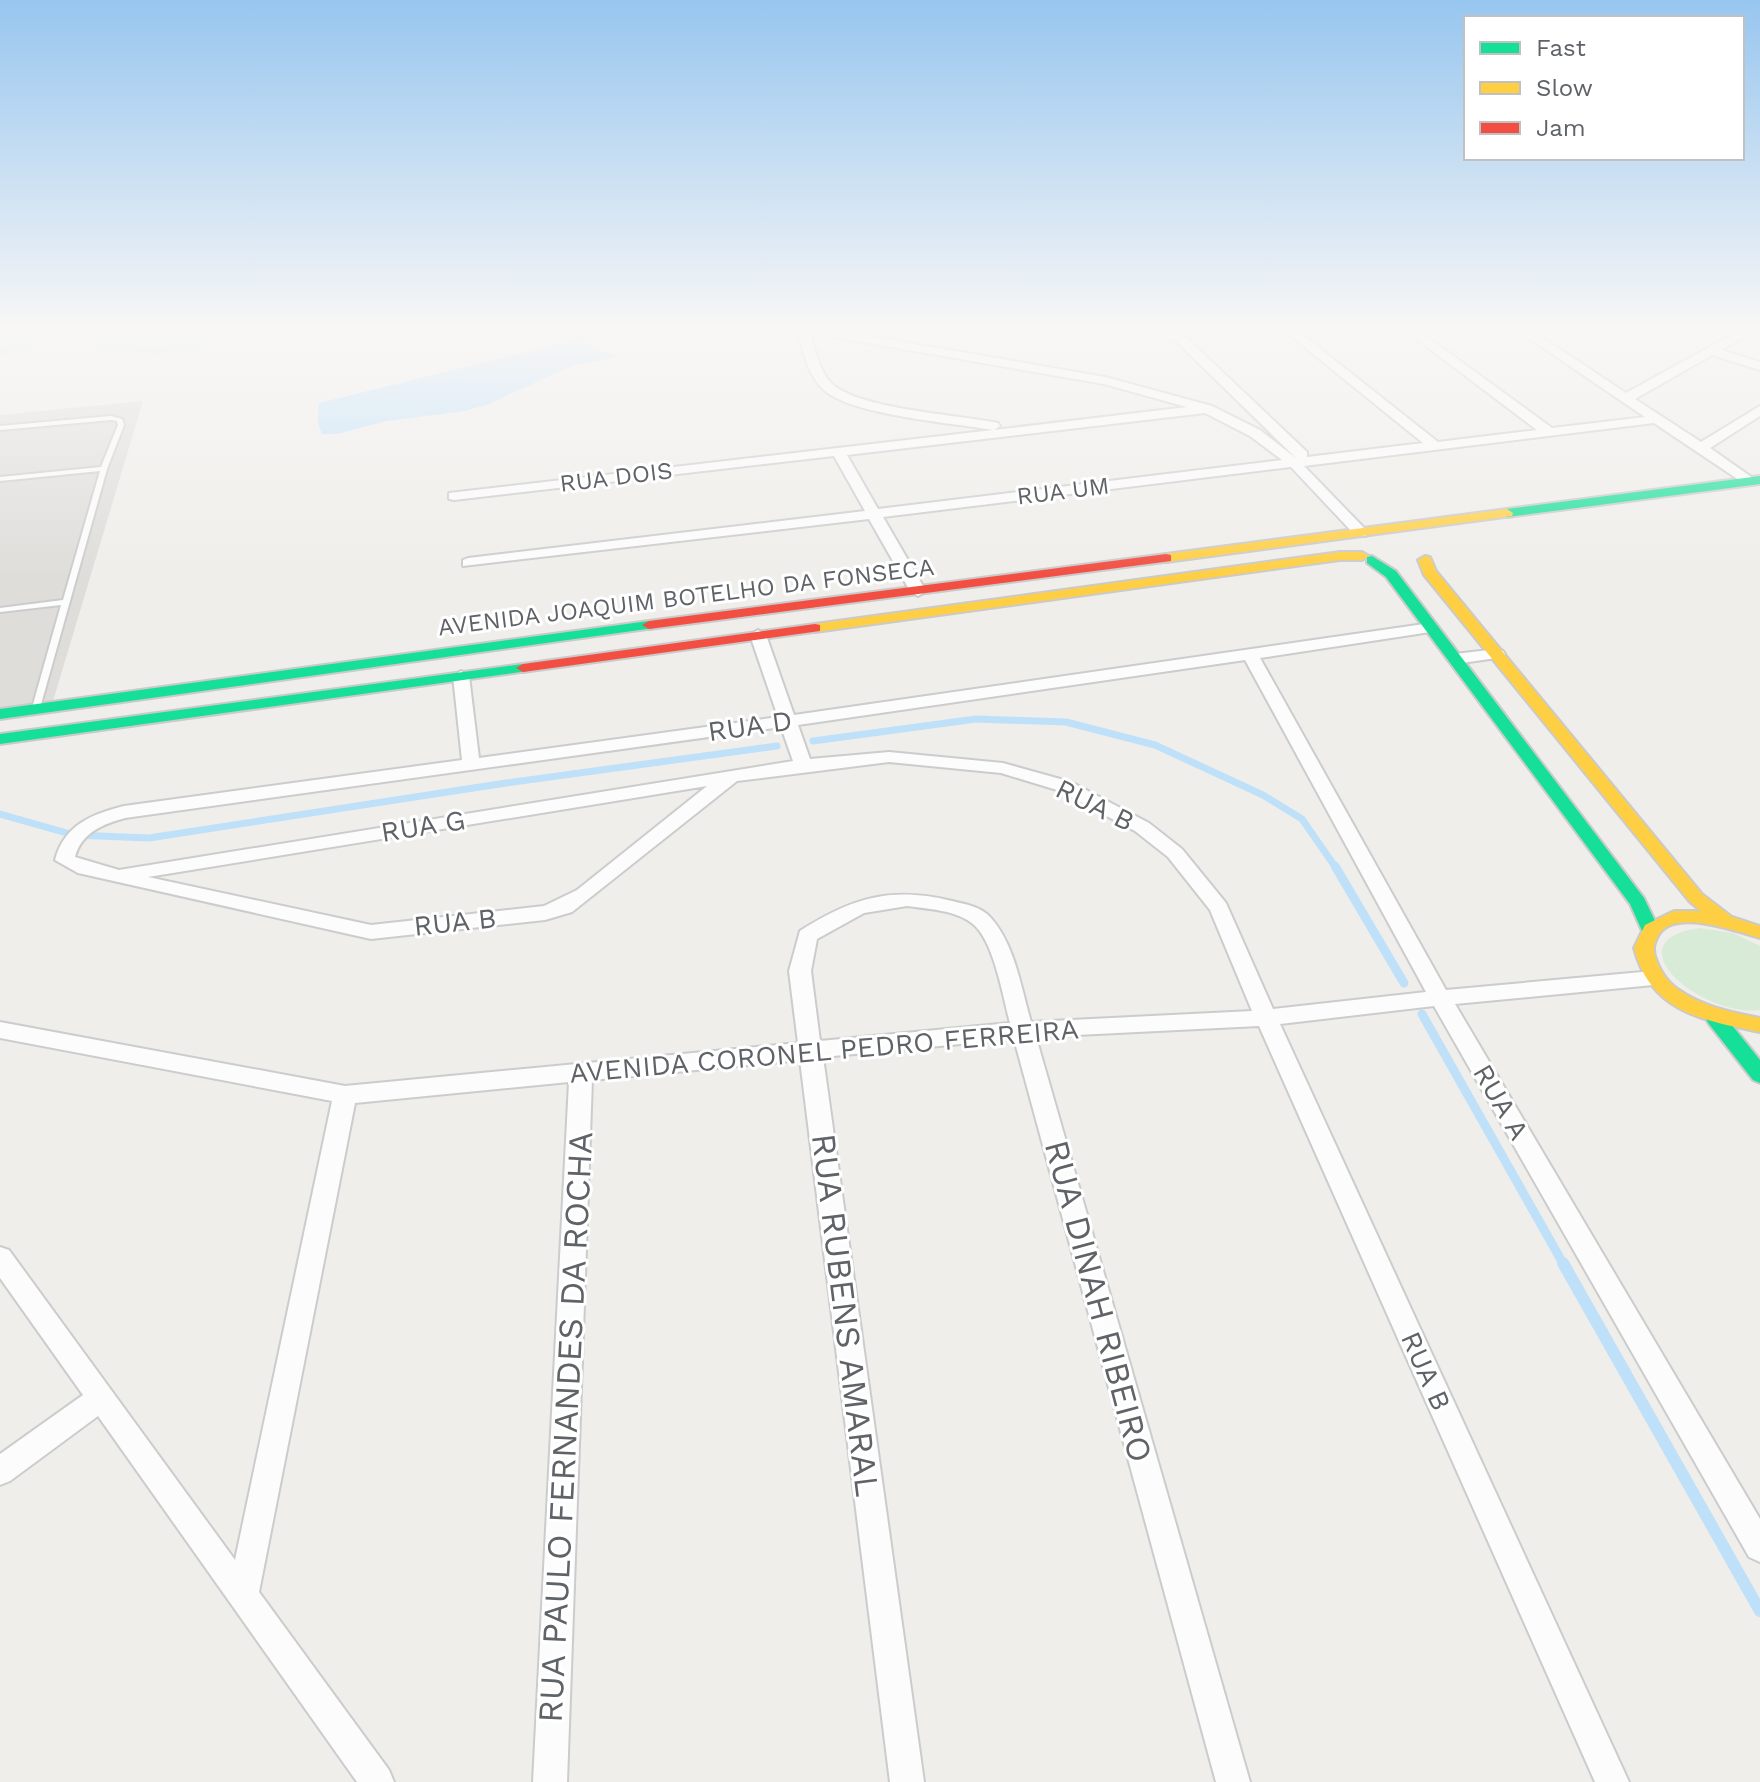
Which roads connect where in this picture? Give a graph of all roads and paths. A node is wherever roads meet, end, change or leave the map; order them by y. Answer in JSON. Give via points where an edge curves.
{"nodes":[{"id":1,"x":918,"y":411,"type":"edge"},
{"id":2,"x":1188,"y":411,"type":"edge"},
{"id":3,"x":1211,"y":411,"type":"edge"},
{"id":4,"x":1251,"y":411,"type":"edge"},
{"id":5,"x":1391,"y":411,"type":"edge"},
{"id":6,"x":1521,"y":411,"type":"edge"},
{"id":7,"x":1646,"y":411,"type":"edge"},
{"id":8,"x":1756,"y":414,"type":"edge"},
{"id":9,"x":1657,"y":419,"type":"junction"},
{"id":10,"x":0,"y":428,"type":"edge"},
{"id":11,"x":1017,"y":431,"type":"junction"},
{"id":12,"x":1549,"y":432,"type":"junction"},
{"id":13,"x":1435,"y":446,"type":"junction"},
{"id":14,"x":1701,"y":448,"type":"junction"},
{"id":15,"x":838,"y":451,"type":"junction"},
{"id":16,"x":1301,"y":462,"type":"junction"},
{"id":17,"x":104,"y":469,"type":"junction"},
{"id":18,"x":0,"y":479,"type":"edge"},
{"id":19,"x":1755,"y":480,"type":"edge"},
{"id":20,"x":454,"y":496,"type":"dead end"},
{"id":21,"x":874,"y":514,"type":"junction"},
{"id":22,"x":1415,"y":527,"type":"junction"},
{"id":23,"x":1361,"y":533,"type":"junction"},
{"id":24,"x":1432,"y":549,"type":"junction"},
{"id":25,"x":1367,"y":558,"type":"junction"},
{"id":26,"x":468,"y":563,"type":"dead end"},
{"id":27,"x":918,"y":591,"type":"junction"},
{"id":28,"x":65,"y":602,"type":"junction"},
{"id":29,"x":0,"y":610,"type":"edge"},
{"id":30,"x":1431,"y":628,"type":"junction"},
{"id":31,"x":758,"y":635,"type":"junction"},
{"id":32,"x":1249,"y":653,"type":"junction"},
{"id":33,"x":1497,"y":654,"type":"junction"},
{"id":34,"x":1455,"y":659,"type":"junction"},
{"id":35,"x":461,"y":676,"type":"junction"},
{"id":36,"x":36,"y":708,"type":"junction"},
{"id":37,"x":0,"y":714,"type":"edge"},
{"id":38,"x":788,"y":721,"type":"junction"},
{"id":39,"x":0,"y":739,"type":"edge"},
{"id":40,"x":471,"y":764,"type":"junction"},
{"id":41,"x":803,"y":765,"type":"junction"},
{"id":42,"x":731,"y":776,"type":"junction"},
{"id":43,"x":74,"y":835,"type":"joint"},
{"id":44,"x":116,"y":876,"type":"junction"},
{"id":45,"x":886,"y":898,"type":"joint"},
{"id":46,"x":1723,"y":918,"type":"junction"},
{"id":47,"x":1650,"y":929,"type":"junction"},
{"id":48,"x":1760,"y":932,"type":"edge"},
{"id":49,"x":1653,"y":978,"type":"junction"},
{"id":50,"x":1440,"y":998,"type":"junction"},
{"id":51,"x":1266,"y":1018,"type":"junction"},
{"id":52,"x":1716,"y":1019,"type":"junction"},
{"id":53,"x":1760,"y":1025,"type":"edge"},
{"id":54,"x":0,"y":1030,"type":"edge"},
{"id":55,"x":1024,"y":1030,"type":"junction"},
{"id":56,"x":812,"y":1051,"type":"junction"},
{"id":57,"x":581,"y":1071,"type":"junction"},
{"id":58,"x":1760,"y":1075,"type":"edge"},
{"id":59,"x":345,"y":1095,"type":"junction"},
{"id":60,"x":0,"y":1258,"type":"edge"},
{"id":61,"x":101,"y":1398,"type":"junction"},
{"id":62,"x":0,"y":1471,"type":"edge"},
{"id":63,"x":1760,"y":1547,"type":"edge"},
{"id":64,"x":243,"y":1595,"type":"junction"},
{"id":65,"x":377,"y":1782,"type":"edge"},
{"id":66,"x":550,"y":1782,"type":"edge"},
{"id":67,"x":907,"y":1782,"type":"edge"},
{"id":68,"x":1233,"y":1782,"type":"edge"},
{"id":69,"x":1612,"y":1782,"type":"edge"}],
"edges":[{"from":1,"to":11,"type":"street"},
{"from":2,"to":11,"type":"street","name":"RUA DOIS"},
{"from":3,"to":16,"type":"street"},
{"from":4,"to":16,"type":"street"},
{"from":5,"to":13,"type":"street"},
{"from":6,"to":12,"type":"street"},
{"from":7,"to":9,"type":"street"},
{"from":8,"to":14,"type":"street"},
{"from":9,"to":12,"type":"street","name":"RUA UM"},
{"from":9,"to":14,"type":"street"},
{"from":10,"to":17,"type":"lane","via":[[120,420]]},
{"from":11,"to":15,"type":"street","name":"RUA DOIS"},
{"from":12,"to":13,"type":"street","name":"RUA UM"},
{"from":13,"to":16,"type":"street","name":"RUA UM"},
{"from":14,"to":19,"type":"street"},
{"from":15,"to":20,"type":"street","name":"RUA DOIS"},
{"from":15,"to":21,"type":"street"},
{"from":16,"to":21,"type":"street","name":"RUA UM"},
{"from":16,"to":23,"type":"street"},
{"from":17,"to":18,"type":"lane"},
{"from":17,"to":28,"type":"lane"},
{"from":19,"to":22,"type":"street","name":"AVENIDA JOAQUIM BOTELHO DA FONSECA"},
{"from":21,"to":26,"type":"street","name":"RUA UM"},
{"from":21,"to":27,"type":"street"},
{"from":22,"to":23,"type":"street","name":"AVENIDA JOAQUIM BOTELHO DA FONSECA"},
{"from":22,"to":24,"type":"street"},
{"from":23,"to":25,"type":"street","via":[[1348,546]]},
{"from":23,"to":27,"type":"street","name":"AVENIDA JOAQUIM BOTELHO DA FONSECA"},
{"from":24,"to":25,"type":"street","via":[[1407,564]]},
{"from":24,"to":33,"type":"street","via":[[1429,572]]},
{"from":25,"to":30,"type":"street","via":[[1391,574]]},
{"from":25,"to":31,"type":"street","via":[[1340,556]]},
{"from":27,"to":36,"type":"street","name":"AVENIDA JOAQUIM BOTELHO DA FONSECA"},
{"from":28,"to":29,"type":"lane"},
{"from":28,"to":36,"type":"lane"},
{"from":30,"to":32,"type":"street","name":"RUA D"},
{"from":30,"to":34,"type":"street"},
{"from":31,"to":35,"type":"street"},
{"from":31,"to":38,"type":"street"},
{"from":32,"to":38,"type":"street","name":"RUA D"},
{"from":32,"to":50,"type":"street","name":"RUA A"},
{"from":33,"to":34,"type":"street"},
{"from":33,"to":46,"type":"street","via":[[1696,898]]},
{"from":34,"to":47,"type":"street","via":[[1638,902]]},
{"from":35,"to":39,"type":"street"},
{"from":35,"to":40,"type":"street"},
{"from":36,"to":37,"type":"street","name":"AVENIDA JOAQUIM BOTELHO DA FONSECA"},
{"from":38,"to":40,"type":"street","name":"RUA D"},
{"from":38,"to":41,"type":"street"},
{"from":40,"to":43,"type":"street","name":"RUA D","via":[[124,812],[98,818]]},
{"from":41,"to":42,"type":"street","name":"RUA B"},
{"from":41,"to":51,"type":"street","name":"RUA B","via":[[889,757],[1003,768],[1064,786],[1142,827],[1175,853],[1219,908]]},
{"from":42,"to":44,"type":"street","name":"RUA G"},
{"from":42,"to":44,"type":"street","name":"RUA B","via":[[584,895],[545,913],[371,932]]},
{"from":43,"to":44,"type":"street","name":"RUA B","via":[[65,860]]},
{"from":45,"to":55,"type":"street","name":"RUA DINAH RIBEIRO","via":[[919,899],[984,921],[1002,957]]},
{"from":45,"to":56,"type":"street","name":"RUA RUBENS AMARAL","via":[[842,913],[807,936],[800,971]]},
{"from":46,"to":47,"type":"street","via":[[1681,916]]},
{"from":46,"to":48,"type":"street"},
{"from":47,"to":49,"type":"street","via":[[1642,943],[1642,960]]},
{"from":49,"to":50,"type":"street","name":"AVENIDA CORONEL PEDRO FERREIRA"},
{"from":49,"to":52,"type":"street","via":[[1669,994]]},
{"from":50,"to":51,"type":"street","name":"AVENIDA CORONEL PEDRO FERREIRA"},
{"from":50,"to":63,"type":"street","name":"RUA A"},
{"from":51,"to":55,"type":"street","name":"AVENIDA CORONEL PEDRO FERREIRA"},
{"from":51,"to":69,"type":"street","name":"RUA B"},
{"from":52,"to":53,"type":"street"},
{"from":52,"to":58,"type":"street"},
{"from":54,"to":59,"type":"street","name":"AVENIDA CORONEL PEDRO FERREIRA"},
{"from":55,"to":56,"type":"street","name":"AVENIDA CORONEL PEDRO FERREIRA"},
{"from":55,"to":68,"type":"street","name":"RUA DINAH RIBEIRO"},
{"from":56,"to":57,"type":"street","name":"AVENIDA CORONEL PEDRO FERREIRA"},
{"from":56,"to":67,"type":"street","name":"RUA RUBENS AMARAL"},
{"from":57,"to":59,"type":"street","name":"AVENIDA CORONEL PEDRO FERREIRA"},
{"from":57,"to":66,"type":"street","name":"RUA PAULO FERNANDES DA ROCHA"},
{"from":59,"to":64,"type":"street"},
{"from":60,"to":61,"type":"street"},
{"from":61,"to":62,"type":"street"},
{"from":61,"to":64,"type":"street"},
{"from":64,"to":65,"type":"street"}]}
